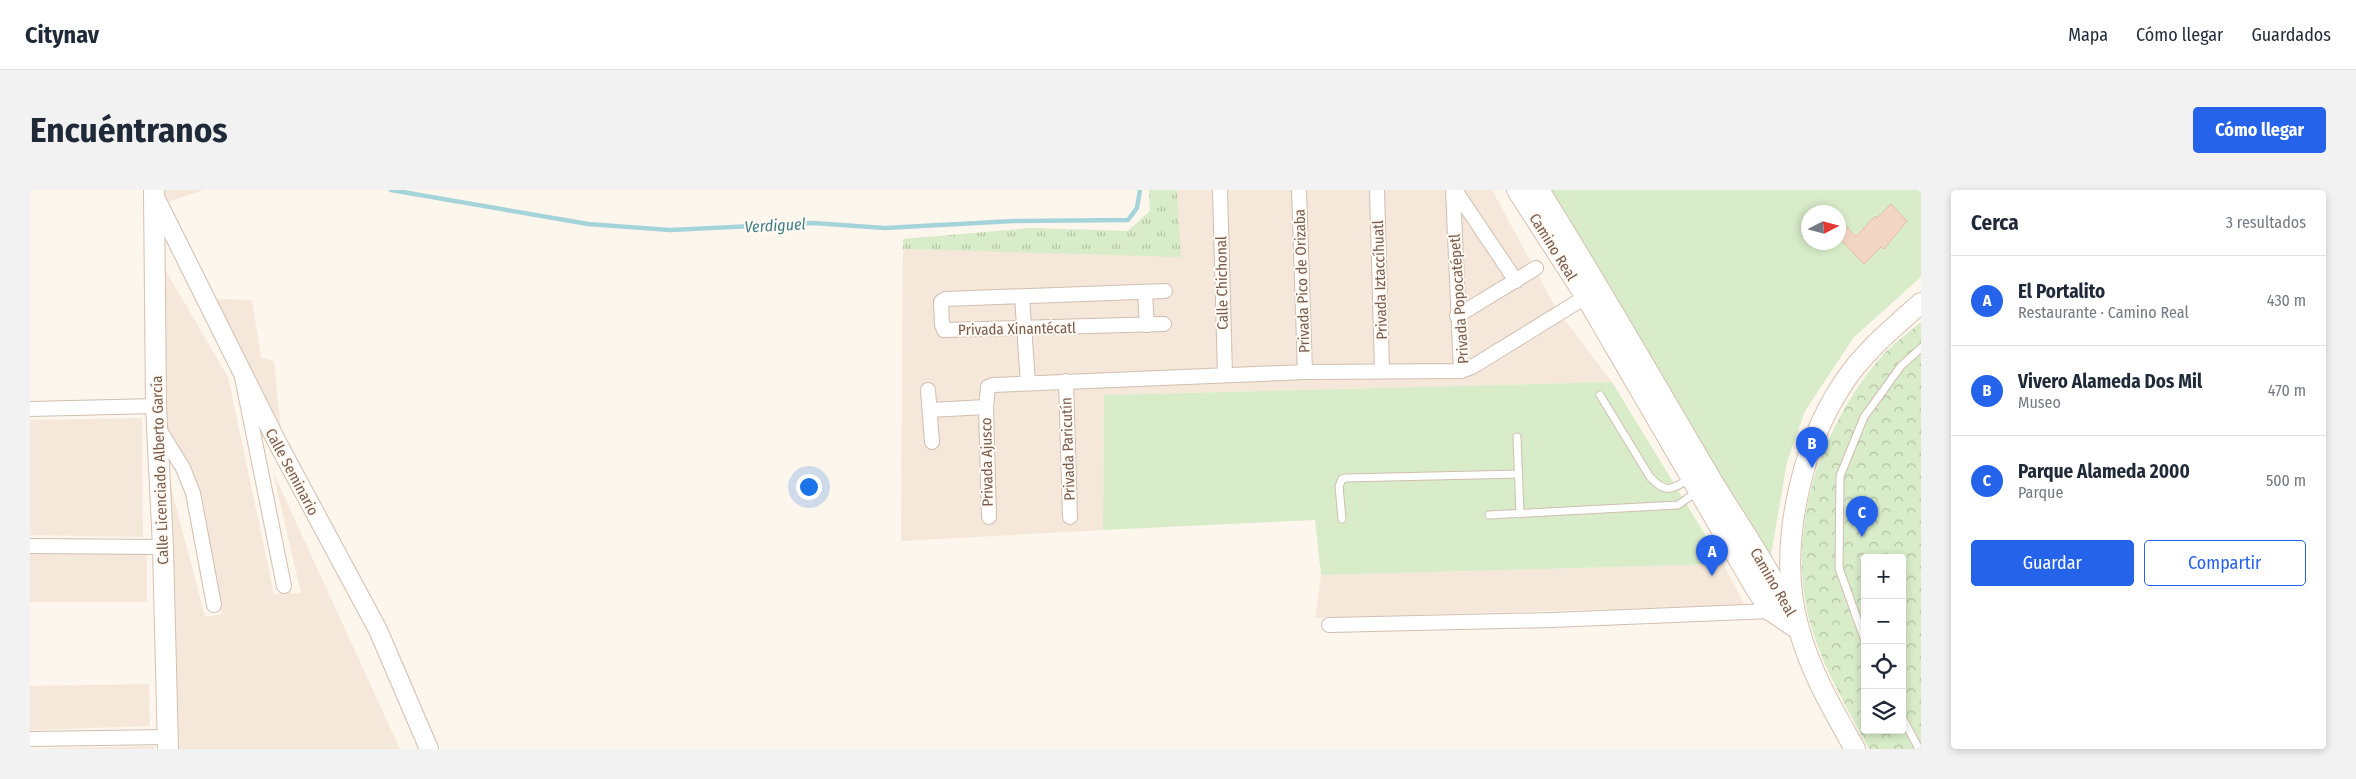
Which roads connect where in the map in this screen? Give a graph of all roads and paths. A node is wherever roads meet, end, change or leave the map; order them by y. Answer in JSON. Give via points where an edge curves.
{"nodes":[{"id":1,"x":1220,"y":190,"type":"edge"},
{"id":2,"x":1299,"y":190,"type":"edge"},
{"id":3,"x":1377,"y":190,"type":"edge"},
{"id":4,"x":1454,"y":190,"type":"edge"},
{"id":5,"x":1518,"y":190,"type":"edge"},
{"id":6,"x":1539,"y":190,"type":"edge"},
{"id":7,"x":154,"y":192,"type":"edge"},
{"id":8,"x":1536,"y":268,"type":"dead end"},
{"id":9,"x":1516,"y":281,"type":"junction"},
{"id":10,"x":1165,"y":292,"type":"dead end"},
{"id":11,"x":1593,"y":292,"type":"junction"},
{"id":12,"x":1145,"y":293,"type":"junction"},
{"id":13,"x":1022,"y":297,"type":"junction"},
{"id":14,"x":1921,"y":303,"type":"edge"},
{"id":15,"x":1458,"y":316,"type":"junction"},
{"id":16,"x":1164,"y":324,"type":"dead end"},
{"id":17,"x":1147,"y":325,"type":"junction"},
{"id":18,"x":1025,"y":329,"type":"junction"},
{"id":19,"x":1921,"y":348,"type":"edge"},
{"id":20,"x":1382,"y":370,"type":"junction"},
{"id":21,"x":1461,"y":370,"type":"junction"},
{"id":22,"x":241,"y":371,"type":"junction"},
{"id":23,"x":1306,"y":372,"type":"junction"},
{"id":24,"x":1225,"y":375,"type":"junction"},
{"id":25,"x":1066,"y":381,"type":"junction"},
{"id":26,"x":1028,"y":383,"type":"junction"},
{"id":27,"x":928,"y":390,"type":"dead end"},
{"id":28,"x":1600,"y":396,"type":"dead end"},
{"id":29,"x":156,"y":406,"type":"junction"},
{"id":30,"x":986,"y":407,"type":"junction"},
{"id":31,"x":30,"y":410,"type":"edge"},
{"id":32,"x":930,"y":410,"type":"junction"},
{"id":33,"x":158,"y":428,"type":"junction"},
{"id":34,"x":1517,"y":437,"type":"dead end"},
{"id":35,"x":932,"y":442,"type":"dead end"},
{"id":36,"x":1519,"y":474,"type":"junction"},
{"id":37,"x":1702,"y":480,"type":"junction"},
{"id":38,"x":1520,"y":514,"type":"junction"},
{"id":39,"x":1488,"y":515,"type":"dead end"},
{"id":40,"x":989,"y":517,"type":"dead end"},
{"id":41,"x":1070,"y":517,"type":"dead end"},
{"id":42,"x":1342,"y":519,"type":"dead end"},
{"id":43,"x":30,"y":546,"type":"edge"},
{"id":44,"x":163,"y":547,"type":"junction"},
{"id":45,"x":284,"y":586,"type":"dead end"},
{"id":46,"x":214,"y":605,"type":"dead end"},
{"id":47,"x":1779,"y":607,"type":"junction"},
{"id":48,"x":1329,"y":626,"type":"dead end"},
{"id":49,"x":1798,"y":629,"type":"junction"},
{"id":50,"x":1861,"y":629,"type":"edge"},
{"id":51,"x":1906,"y":725,"type":"edge"},
{"id":52,"x":30,"y":739,"type":"edge"},
{"id":53,"x":168,"y":743,"type":"edge"},
{"id":54,"x":429,"y":749,"type":"edge"},
{"id":55,"x":1855,"y":749,"type":"edge"},
{"id":56,"x":1919,"y":749,"type":"edge"}],
"edges":[{"from":1,"to":24,"type":"street","name":"Calle Chichonal"},
{"from":2,"to":23,"type":"street","name":"Privada Pico de Orizaba"},
{"from":3,"to":20,"type":"street","name":"Privada Iztaccíhuatl"},
{"from":4,"to":9,"type":"street","name":"Privada Popocatépetl"},
{"from":4,"to":15,"type":"street","name":"Privada Popocatépetl"},
{"from":5,"to":11,"type":"main road","name":"Camino Real"},
{"from":6,"to":11,"type":"main road","name":"Camino Real"},
{"from":7,"to":22,"type":"street","name":"Calle Seminario"},
{"from":7,"to":29,"type":"main road","name":"Calle Licenciado Alberto García"},
{"from":8,"to":9,"type":"street"},
{"from":9,"to":15,"type":"street"},
{"from":10,"to":12,"type":"street","name":"Privada Xinantécatl"},
{"from":11,"to":21,"type":"street","name":"Privada Popocatépetl","via":[[1472,367]]},
{"from":11,"to":37,"type":"main road","name":"Camino Real"},
{"from":12,"to":13,"type":"street","name":"Privada Xinantécatl"},
{"from":12,"to":17,"type":"street"},
{"from":13,"to":18,"type":"street"},
{"from":13,"to":18,"type":"street","name":"Privada Xinantécatl","via":[[945,299],[941,302],[942,326],[944,330]]},
{"from":14,"to":49,"type":"main road","via":[[1873,346],[1842,384],[1822,421],[1796,499],[1791,547]]},
{"from":15,"to":21,"type":"street","name":"Privada Popocatépetl"},
{"from":16,"to":17,"type":"street","name":"Privada Xinantécatl"},
{"from":17,"to":18,"type":"street","name":"Privada Xinantécatl"},
{"from":18,"to":26,"type":"street"},
{"from":19,"to":50,"type":"lane","via":[[1901,366],[1864,417],[1840,476],[1840,568]]},
{"from":20,"to":21,"type":"street","name":"Privada Ajusco"},
{"from":20,"to":23,"type":"street","name":"Privada Ajusco"},
{"from":22,"to":45,"type":"street"},
{"from":22,"to":54,"type":"street","name":"Calle Seminario","via":[[378,630]]},
{"from":23,"to":24,"type":"street","name":"Privada Ajusco"},
{"from":24,"to":25,"type":"street","name":"Privada Ajusco"},
{"from":25,"to":26,"type":"street","name":"Privada Ajusco"},
{"from":25,"to":41,"type":"street","name":"Privada Paricutín"},
{"from":26,"to":30,"type":"street","name":"Privada Ajusco","via":[[988,387]]},
{"from":27,"to":32,"type":"street"},
{"from":28,"to":37,"type":"lane","via":[[1658,485],[1666,490]]},
{"from":29,"to":31,"type":"street"},
{"from":29,"to":33,"type":"main road","name":"Calle Licenciado Alberto García"},
{"from":30,"to":32,"type":"street","name":"Privada Ajusco"},
{"from":30,"to":40,"type":"street","name":"Privada Ajusco"},
{"from":32,"to":35,"type":"street"},
{"from":33,"to":44,"type":"main road","name":"Calle Licenciado Alberto García"},
{"from":33,"to":46,"type":"street","via":[[183,468],[193,493]]},
{"from":34,"to":36,"type":"lane"},
{"from":36,"to":38,"type":"lane"},
{"from":36,"to":42,"type":"lane","via":[[1342,479],[1338,486]]},
{"from":37,"to":38,"type":"lane","via":[[1678,505]]},
{"from":37,"to":47,"type":"main road","name":"Camino Real"},
{"from":38,"to":39,"type":"lane"},
{"from":43,"to":44,"type":"street"},
{"from":44,"to":53,"type":"main road","name":"Calle Licenciado Alberto García"},
{"from":47,"to":48,"type":"street","via":[[1552,620]]},
{"from":47,"to":49,"type":"main road","name":"Camino Real"},
{"from":49,"to":55,"type":"main road","via":[[1819,687]]},
{"from":51,"to":56,"type":"lane"},
{"from":52,"to":53,"type":"street"}]}
